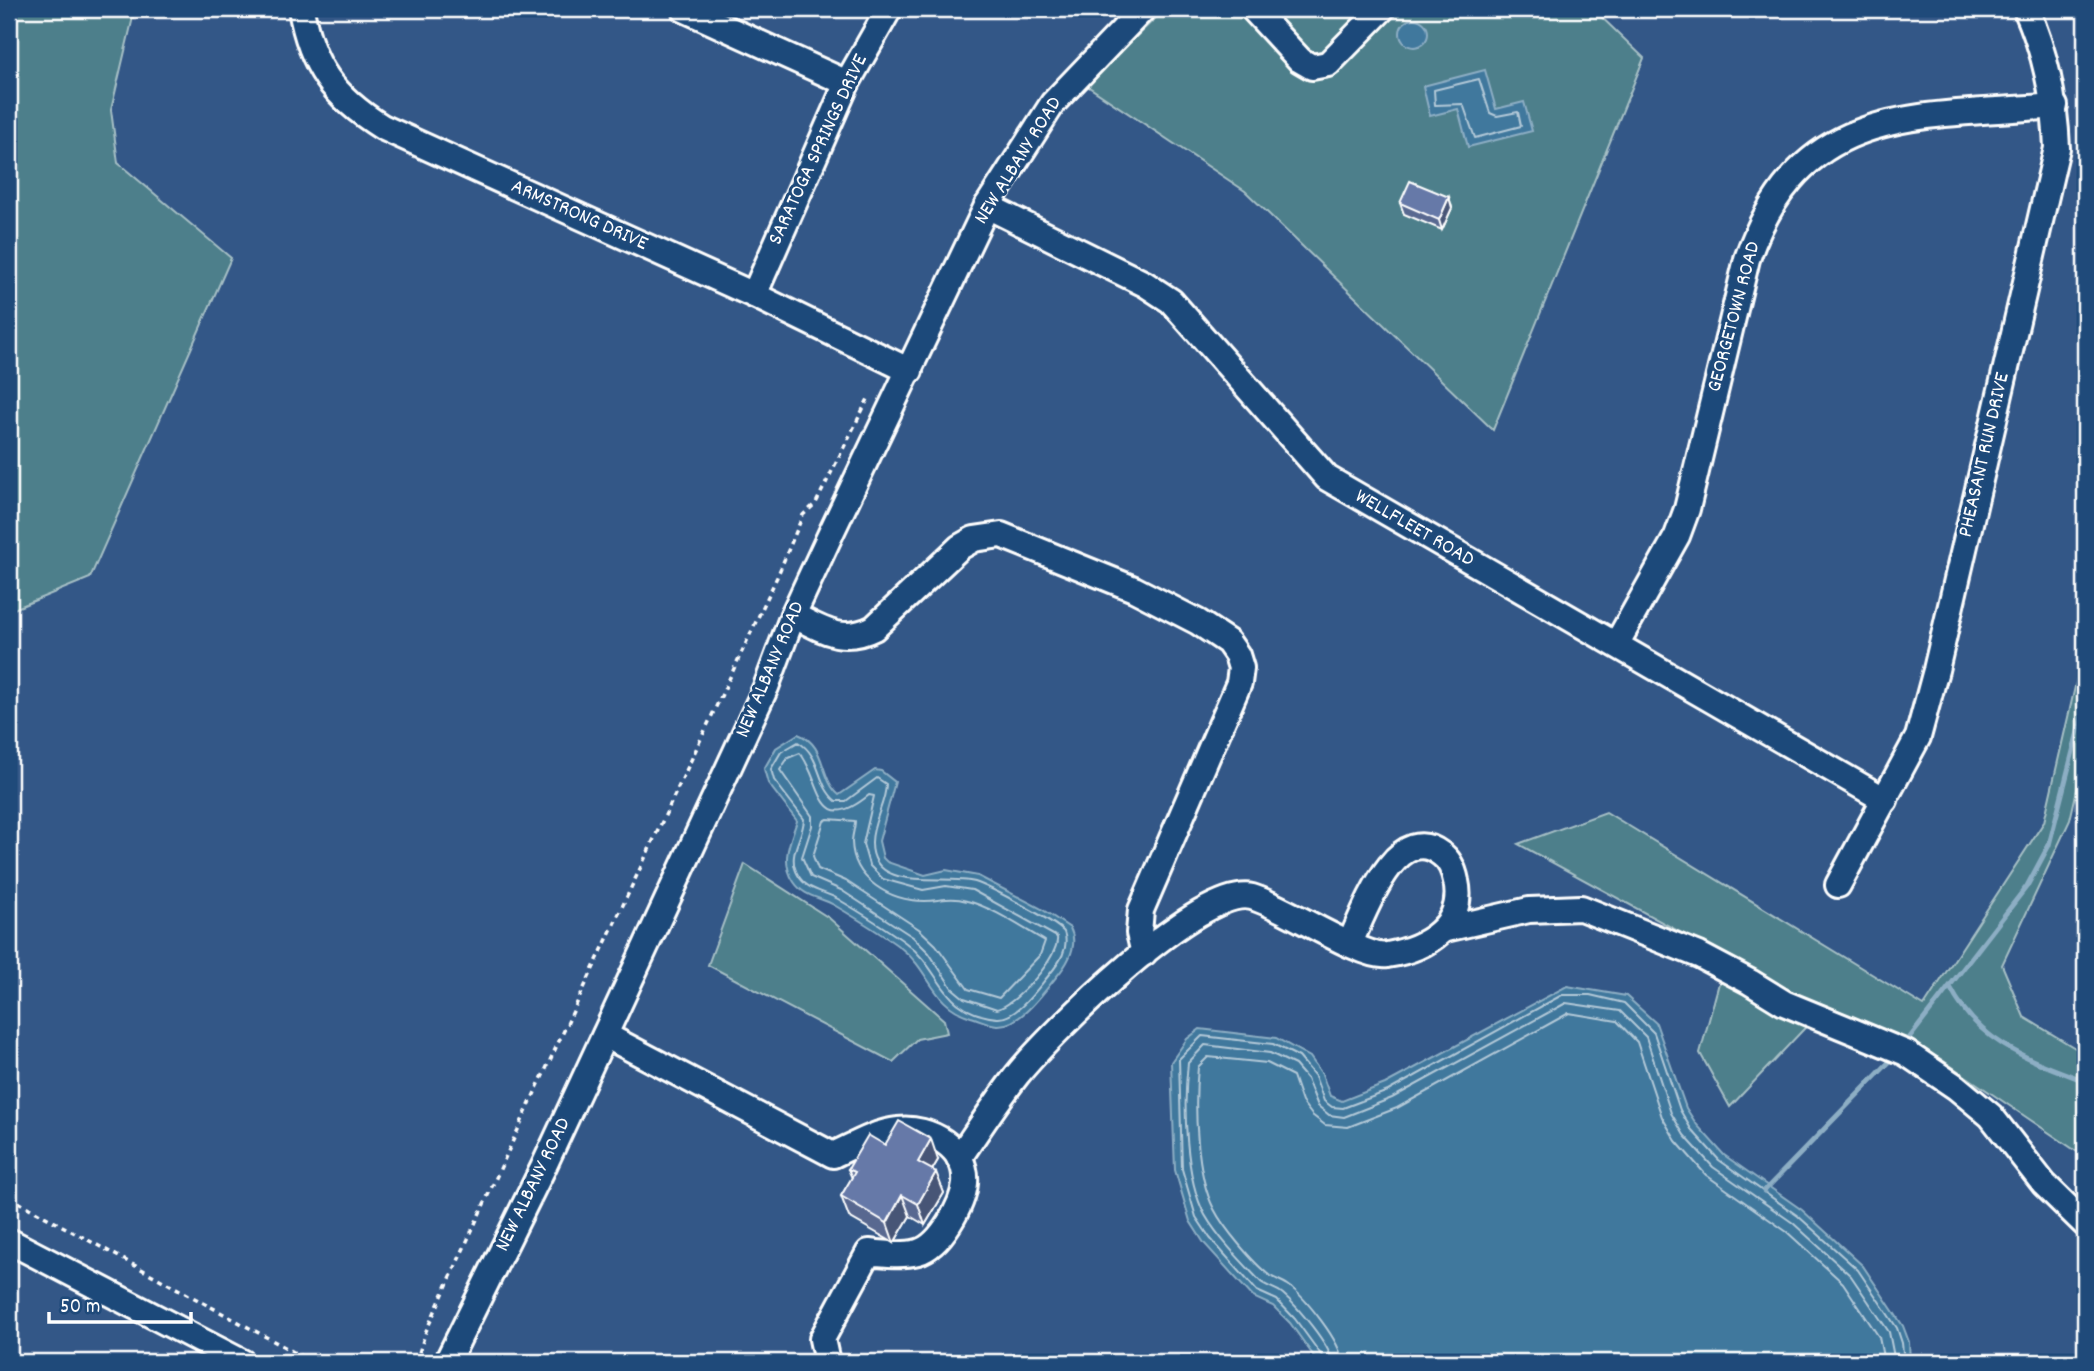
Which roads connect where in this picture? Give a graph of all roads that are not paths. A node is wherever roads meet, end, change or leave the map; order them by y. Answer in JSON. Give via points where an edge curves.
{"nodes":[{"id":1,"x":300,"y":9,"type":"edge"},
{"id":2,"x":684,"y":9,"type":"edge"},
{"id":3,"x":890,"y":9,"type":"edge"},
{"id":4,"x":1143,"y":9,"type":"edge"},
{"id":5,"x":1253,"y":9,"type":"edge"},
{"id":6,"x":1382,"y":9,"type":"edge"},
{"id":7,"x":2026,"y":9,"type":"edge"},
{"id":8,"x":846,"y":83,"type":"junction"},
{"id":9,"x":2055,"y":106,"type":"junction"},
{"id":10,"x":987,"y":206,"type":"junction"},
{"id":11,"x":754,"y":295,"type":"junction"},
{"id":12,"x":910,"y":371,"type":"junction"},
{"id":13,"x":793,"y":615,"type":"junction"},
{"id":14,"x":1617,"y":643,"type":"junction"},
{"id":15,"x":1885,"y":800,"type":"junction"},
{"id":16,"x":1838,"y":886,"type":"dead end"},
{"id":17,"x":1446,"y":929,"type":"junction"},
{"id":18,"x":1350,"y":943,"type":"junction"},
{"id":19,"x":1144,"y":953,"type":"junction"},
{"id":20,"x":605,"y":1035,"type":"junction"},
{"id":21,"x":959,"y":1158,"type":"junction"},
{"id":22,"x":2085,"y":1224,"type":"edge"},
{"id":23,"x":9,"y":1241,"type":"edge"},
{"id":24,"x":242,"y":1362,"type":"edge"},
{"id":25,"x":447,"y":1362,"type":"edge"},
{"id":26,"x":827,"y":1362,"type":"edge"}],
"edges":[{"from":1,"to":11,"type":"street","name":"ARMSTRONG DRIVE","via":[[314,59],[354,110],[382,127]]},
{"from":2,"to":8,"type":"street"},
{"from":3,"to":8,"type":"street","name":"SARATOGA SPRINGS DRIVE"},
{"from":4,"to":10,"type":"street","name":"NEW ALBANY ROAD","via":[[1053,103]]},
{"from":5,"to":6,"type":"street","via":[[1312,68],[1328,64]]},
{"from":7,"to":9,"type":"street","name":"PHEASANT RUN DRIVE","via":[[2043,46]]},
{"from":8,"to":11,"type":"street","name":"SARATOGA SPRINGS DRIVE"},
{"from":9,"to":14,"type":"street","name":"GEORGETOWN ROAD","via":[[1889,122],[1857,132],[1820,152],[1776,195],[1759,225],[1748,259],[1687,509],[1677,536]]},
{"from":9,"to":15,"type":"street","name":"PHEASANT RUN DRIVE","via":[[2057,148],[1937,670],[1918,737]]},
{"from":10,"to":12,"type":"street","name":"NEW ALBANY ROAD"},
{"from":10,"to":14,"type":"street","name":"WELLFLEET ROAD","via":[[1171,301],[1327,478]]},
{"from":11,"to":12,"type":"street","name":"ARMSTRONG DRIVE"},
{"from":12,"to":13,"type":"street","name":"NEW ALBANY ROAD"},
{"from":13,"to":19,"type":"street","via":[[839,635],[858,636],[874,628],[960,547],[974,539],[1001,535],[1134,589],[1228,642],[1241,668],[1239,682],[1142,910],[1139,933]]},
{"from":13,"to":20,"type":"street","name":"NEW ALBANY ROAD","via":[[766,687]]},
{"from":14,"to":15,"type":"street","name":"WELLFLEET ROAD"},
{"from":15,"to":16,"type":"street","name":"PHEASANT RUN DRIVE"},
{"from":17,"to":18,"type":"street","via":[[1426,942],[1383,956]]},
{"from":17,"to":18,"type":"street","via":[[1459,894],[1454,870],[1442,854],[1424,846],[1405,849],[1391,862]]},
{"from":17,"to":22,"type":"street","via":[[1529,910],[1581,908],[1699,955],[1783,1003],[1906,1053],[1956,1087],[1991,1116],[2044,1184]]},
{"from":18,"to":19,"type":"street","via":[[1250,897],[1225,898]]},
{"from":19,"to":21,"type":"street","via":[[1095,995],[1018,1074]]},
{"from":20,"to":21,"type":"street","via":[[833,1155],[897,1130],[923,1130],[946,1142]]},
{"from":20,"to":25,"type":"street","name":"NEW ALBANY ROAD"},
{"from":21,"to":26,"type":"street","via":[[965,1183],[939,1239],[919,1252],[869,1252],[822,1339]]},
{"from":23,"to":24,"type":"street"}]}
